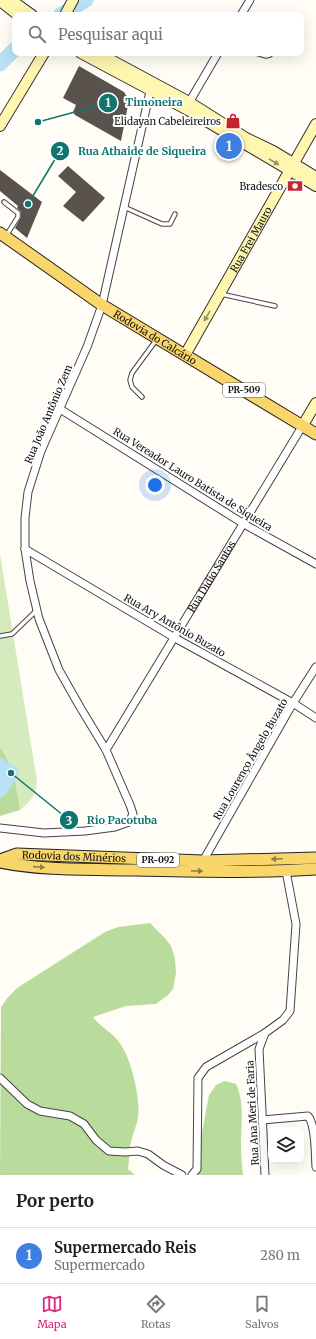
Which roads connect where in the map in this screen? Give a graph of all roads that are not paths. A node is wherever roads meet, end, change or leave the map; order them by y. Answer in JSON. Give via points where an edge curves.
{"nodes":[{"id":1,"x":11,"y":0,"type":"edge"},
{"id":2,"x":74,"y":0,"type":"edge"},
{"id":3,"x":250,"y":0,"type":"edge"},
{"id":4,"x":0,"y":1,"type":"edge"},
{"id":5,"x":14,"y":12,"type":"edge"},
{"id":6,"x":28,"y":12,"type":"edge"},
{"id":7,"x":67,"y":12,"type":"edge"},
{"id":8,"x":243,"y":12,"type":"edge"},
{"id":9,"x":42,"y":56,"type":"edge"},
{"id":10,"x":88,"y":56,"type":"edge"},
{"id":11,"x":103,"y":56,"type":"edge"},
{"id":12,"x":216,"y":56,"type":"edge"},
{"id":13,"x":151,"y":86,"type":"junction"},
{"id":14,"x":187,"y":106,"type":"junction"},
{"id":15,"x":316,"y":124,"type":"edge"},
{"id":16,"x":0,"y":126,"type":"edge"},
{"id":17,"x":292,"y":168,"type":"junction"},
{"id":18,"x":316,"y":177,"type":"edge"},
{"id":19,"x":316,"y":186,"type":"edge"},
{"id":20,"x":4,"y":202,"type":"dead end"},
{"id":21,"x":124,"y":207,"type":"junction"},
{"id":22,"x":175,"y":214,"type":"dead end"},
{"id":23,"x":3,"y":235,"type":"edge"},
{"id":24,"x":220,"y":294,"type":"junction"},
{"id":25,"x":102,"y":305,"type":"junction"},
{"id":26,"x":274,"y":306,"type":"dead end"},
{"id":27,"x":158,"y":338,"type":"junction"},
{"id":28,"x":185,"y":355,"type":"junction"},
{"id":29,"x":142,"y":397,"type":"dead end"},
{"id":30,"x":316,"y":403,"type":"edge"},
{"id":31,"x":60,"y":409,"type":"junction"},
{"id":32,"x":303,"y":426,"type":"junction"},
{"id":33,"x":316,"y":434,"type":"edge"},
{"id":34,"x":244,"y":524,"type":"junction"},
{"id":35,"x":24,"y":548,"type":"junction"},
{"id":36,"x":316,"y":564,"type":"edge"},
{"id":37,"x":37,"y":610,"type":"junction"},
{"id":38,"x":0,"y":636,"type":"edge"},
{"id":39,"x":175,"y":638,"type":"junction"},
{"id":40,"x":316,"y":667,"type":"edge"},
{"id":41,"x":293,"y":702,"type":"junction"},
{"id":42,"x":316,"y":718,"type":"edge"},
{"id":43,"x":106,"y":750,"type":"junction"},
{"id":44,"x":0,"y":828,"type":"edge"},
{"id":45,"x":316,"y":858,"type":"edge"},
{"id":46,"x":0,"y":861,"type":"edge"},
{"id":47,"x":203,"y":861,"type":"junction"},
{"id":48,"x":313,"y":870,"type":"edge"},
{"id":49,"x":286,"y":871,"type":"junction"},
{"id":50,"x":265,"y":1033,"type":"junction"},
{"id":51,"x":0,"y":1078,"type":"edge"},
{"id":52,"x":262,"y":1120,"type":"junction"},
{"id":53,"x":316,"y":1167,"type":"edge"},
{"id":54,"x":182,"y":1175,"type":"edge"},
{"id":55,"x":192,"y":1175,"type":"edge"},
{"id":56,"x":265,"y":1175,"type":"edge"}],
"edges":[{"from":1,"to":6,"type":"main road"},
{"from":2,"to":7,"type":"main road"},
{"from":3,"to":8,"type":"street"},
{"from":4,"to":5,"type":"main road"},
{"from":9,"to":16,"type":"main road"},
{"from":10,"to":13,"type":"main road"},
{"from":11,"to":13,"type":"main road"},
{"from":12,"to":14,"type":"street"},
{"from":13,"to":14,"type":"main road"},
{"from":13,"to":21,"type":"street","name":"Rua João Antônio Zem"},
{"from":14,"to":17,"type":"main road","via":[[273,151]]},
{"from":15,"to":17,"type":"main road","name":"Rua Frei Mauro"},
{"from":17,"to":18,"type":"main road"},
{"from":17,"to":19,"type":"main road"},
{"from":17,"to":24,"type":"main road","name":"Rua Frei Mauro"},
{"from":20,"to":23,"type":"lane","via":[[18,212],[18,217]]},
{"from":21,"to":22,"type":"lane","via":[[162,224],[170,224]]},
{"from":21,"to":25,"type":"street","name":"Rua João Antônio Zem"},
{"from":23,"to":25,"type":"main road","name":"Rodovia do Calcário","number":"PR-509"},
{"from":24,"to":26,"type":"lane"},
{"from":24,"to":28,"type":"main road","name":"Rua Frei Mauro","one_way":true},
{"from":25,"to":27,"type":"main road","name":"Rodovia do Calcário","number":"PR-509"},
{"from":25,"to":31,"type":"street","name":"Rua João Antônio Zem"},
{"from":27,"to":28,"type":"main road","name":"Rodovia do Calcário","number":"PR-509"},
{"from":27,"to":29,"type":"lane","via":[[132,373],[130,380],[132,387]]},
{"from":28,"to":32,"type":"main road","name":"Rodovia do Calcário","number":"PR-509"},
{"from":30,"to":32,"type":"main road","name":"Rua Didio Santos"},
{"from":31,"to":34,"type":"street","name":"Rua Vereador Lauro Batista de Siqueira"},
{"from":31,"to":35,"type":"street","name":"Rua João Antônio Zem","via":[[41,451],[28,492]]},
{"from":32,"to":33,"type":"main road","name":"Rodovia do Calcário","number":"PR-509"},
{"from":32,"to":34,"type":"street","name":"Rua Didio Santos"},
{"from":34,"to":36,"type":"street","name":"Rua Vereador Lauro Batista de Siqueira"},
{"from":34,"to":39,"type":"street","name":"Rua Didio Santos"},
{"from":35,"to":37,"type":"street","name":"Rua João Antônio Zem"},
{"from":35,"to":39,"type":"street","name":"Rua Ary Antônio Buzato"},
{"from":37,"to":38,"type":"lane","via":[[12,634]]},
{"from":37,"to":43,"type":"street","name":"Rua João Antônio Zem","via":[[59,670]]},
{"from":39,"to":41,"type":"street","name":"Rua Ary Antônio Buzato"},
{"from":39,"to":43,"type":"street","name":"Rua Didio Santos"},
{"from":40,"to":41,"type":"street","name":"Rua Lourenço Ângelo Buzato"},
{"from":41,"to":42,"type":"street","name":"Rua Ary Antônio Buzato"},
{"from":41,"to":47,"type":"street","name":"Rua Lourenço Ângelo Buzato"},
{"from":43,"to":44,"type":"street","name":"Rua João Antônio Zem","via":[[133,814],[129,822],[115,827],[85,831],[44,833]]},
{"from":45,"to":47,"type":"main road","name":"Rodovia dos Minérios","number":"PR-092","one_way":true},
{"from":46,"to":47,"type":"main road","name":"Rodovia dos Minérios","number":"PR-092","via":[[17,854]]},
{"from":46,"to":49,"type":"main road","name":"Rodovia dos Minérios","number":"PR-092","one_way":true,"via":[[14,865],[90,869]]},
{"from":48,"to":49,"type":"main road","name":"Rodovia dos Minérios","number":"PR-092"},
{"from":49,"to":50,"type":"street","via":[[296,924],[290,1011],[283,1020]]},
{"from":50,"to":52,"type":"street","name":"Rua Ana Meri de Faria","via":[[259,1049]]},
{"from":50,"to":55,"type":"street","via":[[206,1067],[198,1078],[197,1169]]},
{"from":51,"to":54,"type":"street","via":[[27,1104],[40,1111],[70,1116],[84,1124],[96,1140],[109,1151],[138,1151],[148,1154]]},
{"from":52,"to":53,"type":"street","via":[[308,1116],[312,1120],[315,1139]]},
{"from":52,"to":56,"type":"street","name":"Rua Ana Meri de Faria"}]}
